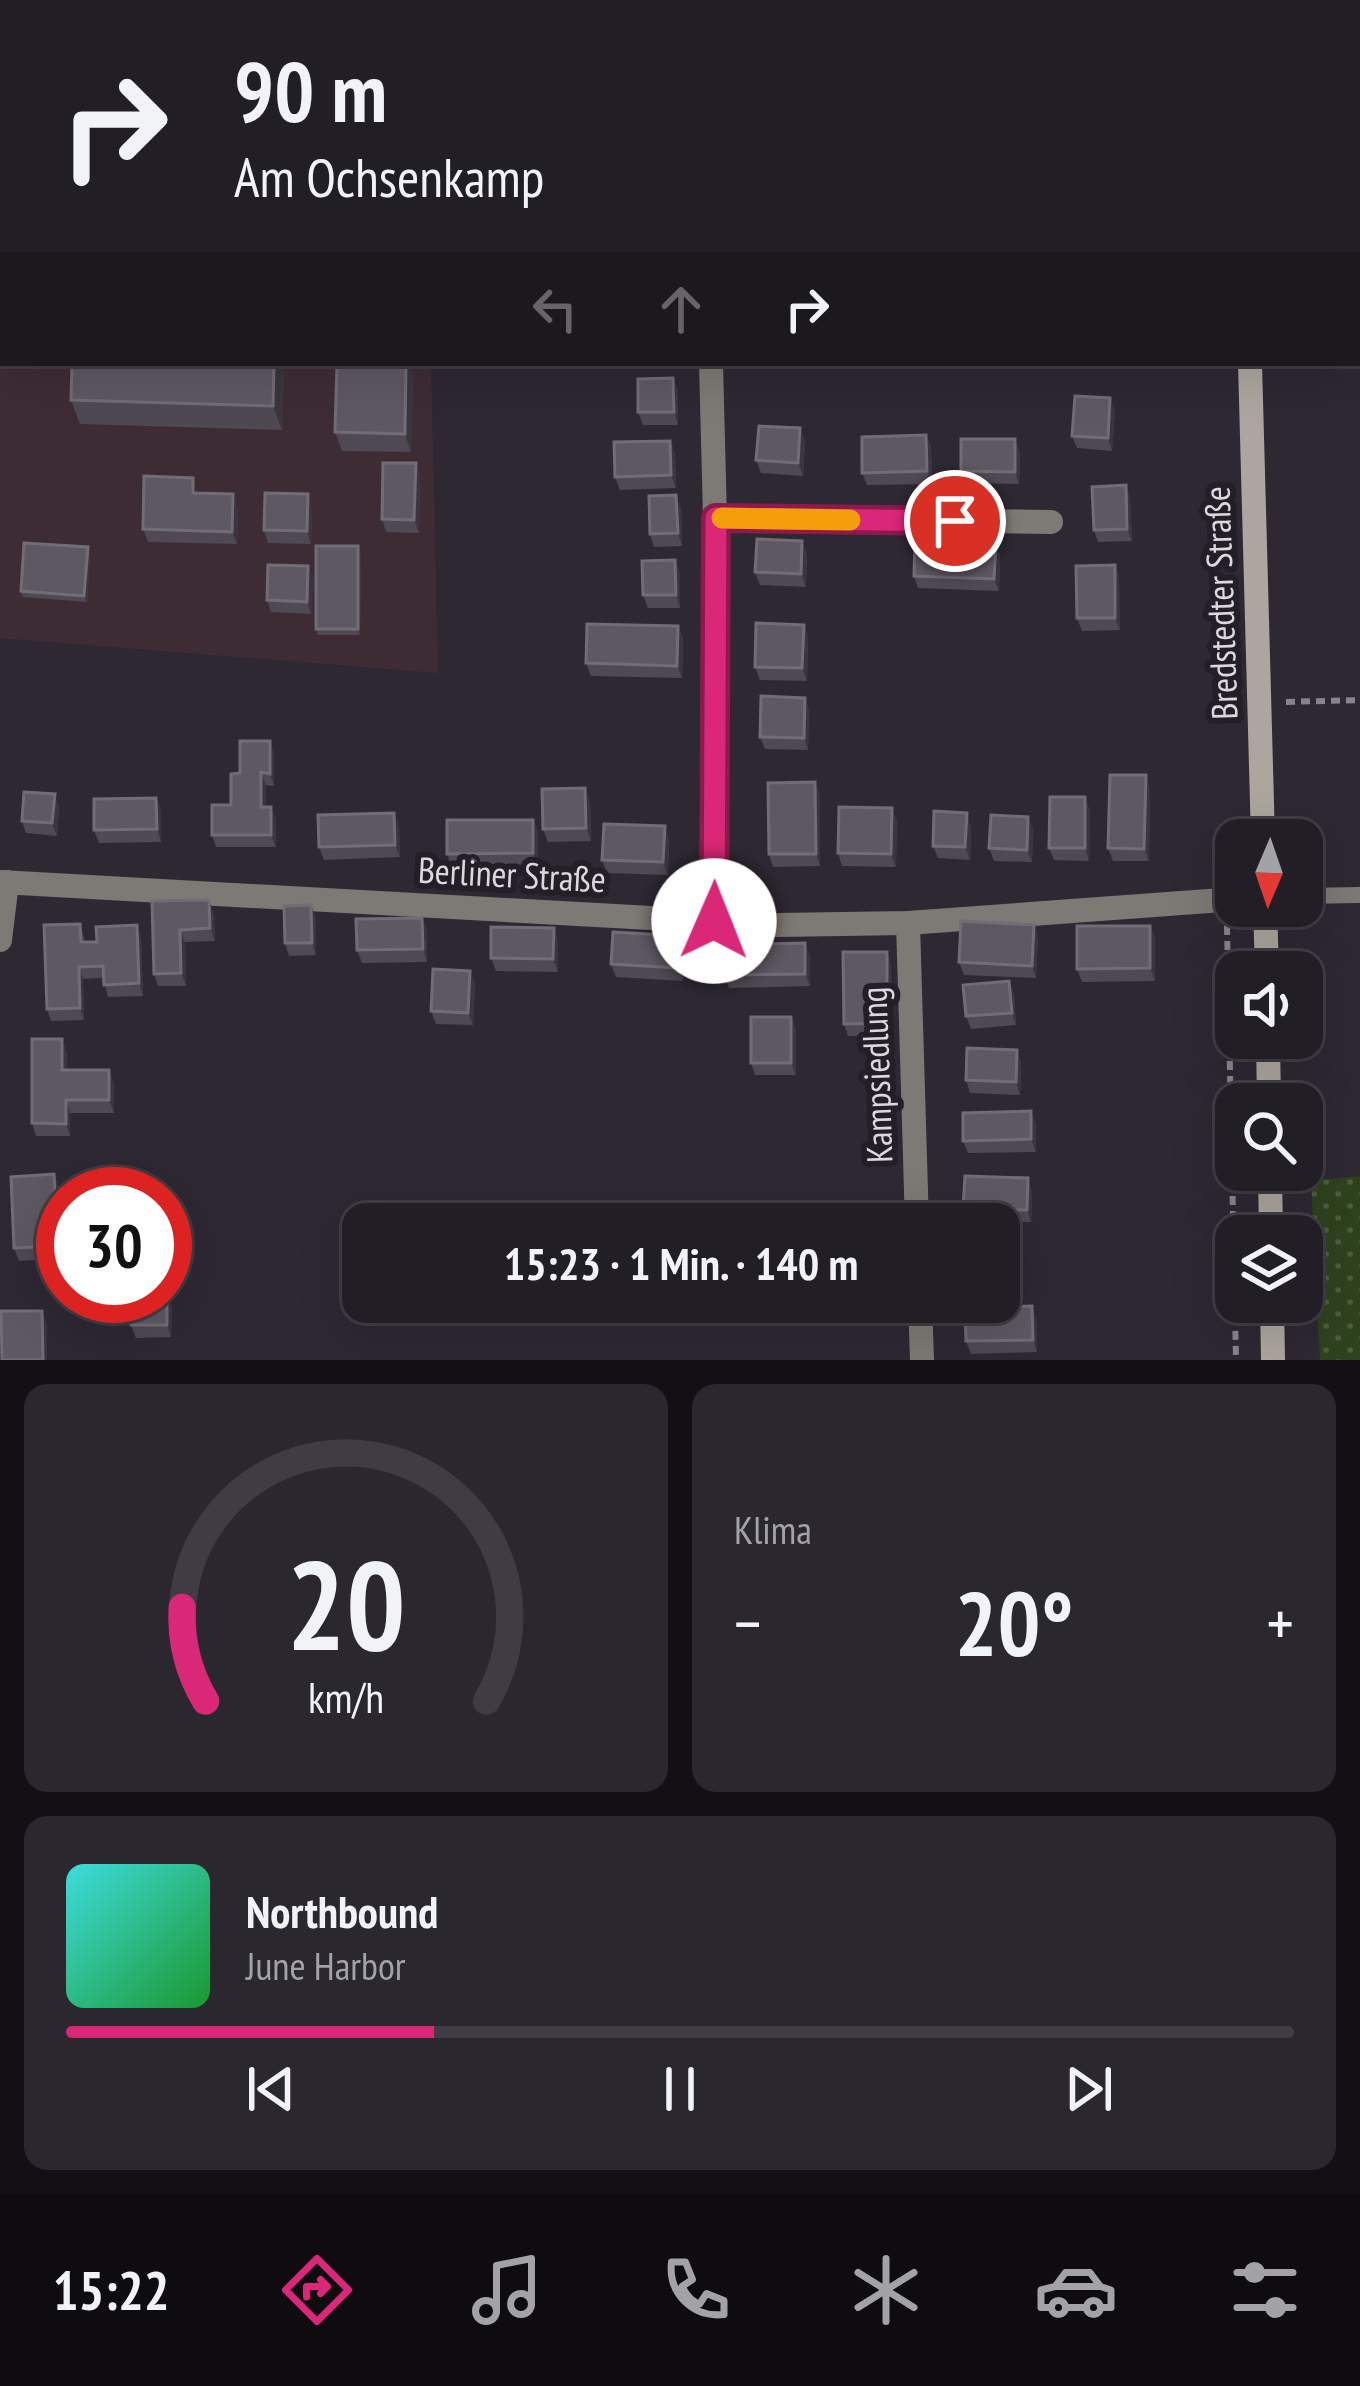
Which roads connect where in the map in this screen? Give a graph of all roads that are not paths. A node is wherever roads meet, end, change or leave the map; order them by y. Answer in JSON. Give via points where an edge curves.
{"nodes":[{"id":1,"x":711,"y":366,"type":"edge"},
{"id":2,"x":1250,"y":366,"type":"edge"},
{"id":3,"x":716,"y":518,"type":"junction"},
{"id":4,"x":1051,"y":521,"type":"dead end"},
{"id":5,"x":1262,"y":819,"type":"edge"},
{"id":6,"x":3,"y":882,"type":"edge"},
{"id":7,"x":1323,"y":896,"type":"edge"},
{"id":8,"x":1360,"y":896,"type":"edge"},
{"id":9,"x":1215,"y":901,"type":"edge"},
{"id":10,"x":714,"y":921,"type":"junction"},
{"id":11,"x":908,"y":923,"type":"junction"},
{"id":12,"x":0,"y":940,"type":"edge"},
{"id":13,"x":916,"y":1203,"type":"edge"},
{"id":14,"x":921,"y":1323,"type":"edge"},
{"id":15,"x":1272,"y":1323,"type":"edge"},
{"id":16,"x":922,"y":1360,"type":"edge"},
{"id":17,"x":1273,"y":1360,"type":"edge"}],
"edges":[{"from":1,"to":3,"type":"street"},
{"from":2,"to":5,"type":"main road","name":"Bredstedter Straße"},
{"from":3,"to":4,"type":"street"},
{"from":3,"to":10,"type":"street"},
{"from":6,"to":10,"type":"street","name":"Berliner Straße"},
{"from":6,"to":12,"type":"street"},
{"from":7,"to":8,"type":"lane"},
{"from":9,"to":11,"type":"street","name":"Berliner Straße"},
{"from":10,"to":11,"type":"street","name":"Berliner Straße"},
{"from":11,"to":13,"type":"street","name":"Kampsiedlung"},
{"from":14,"to":16,"type":"street"},
{"from":15,"to":17,"type":"main road"}]}
